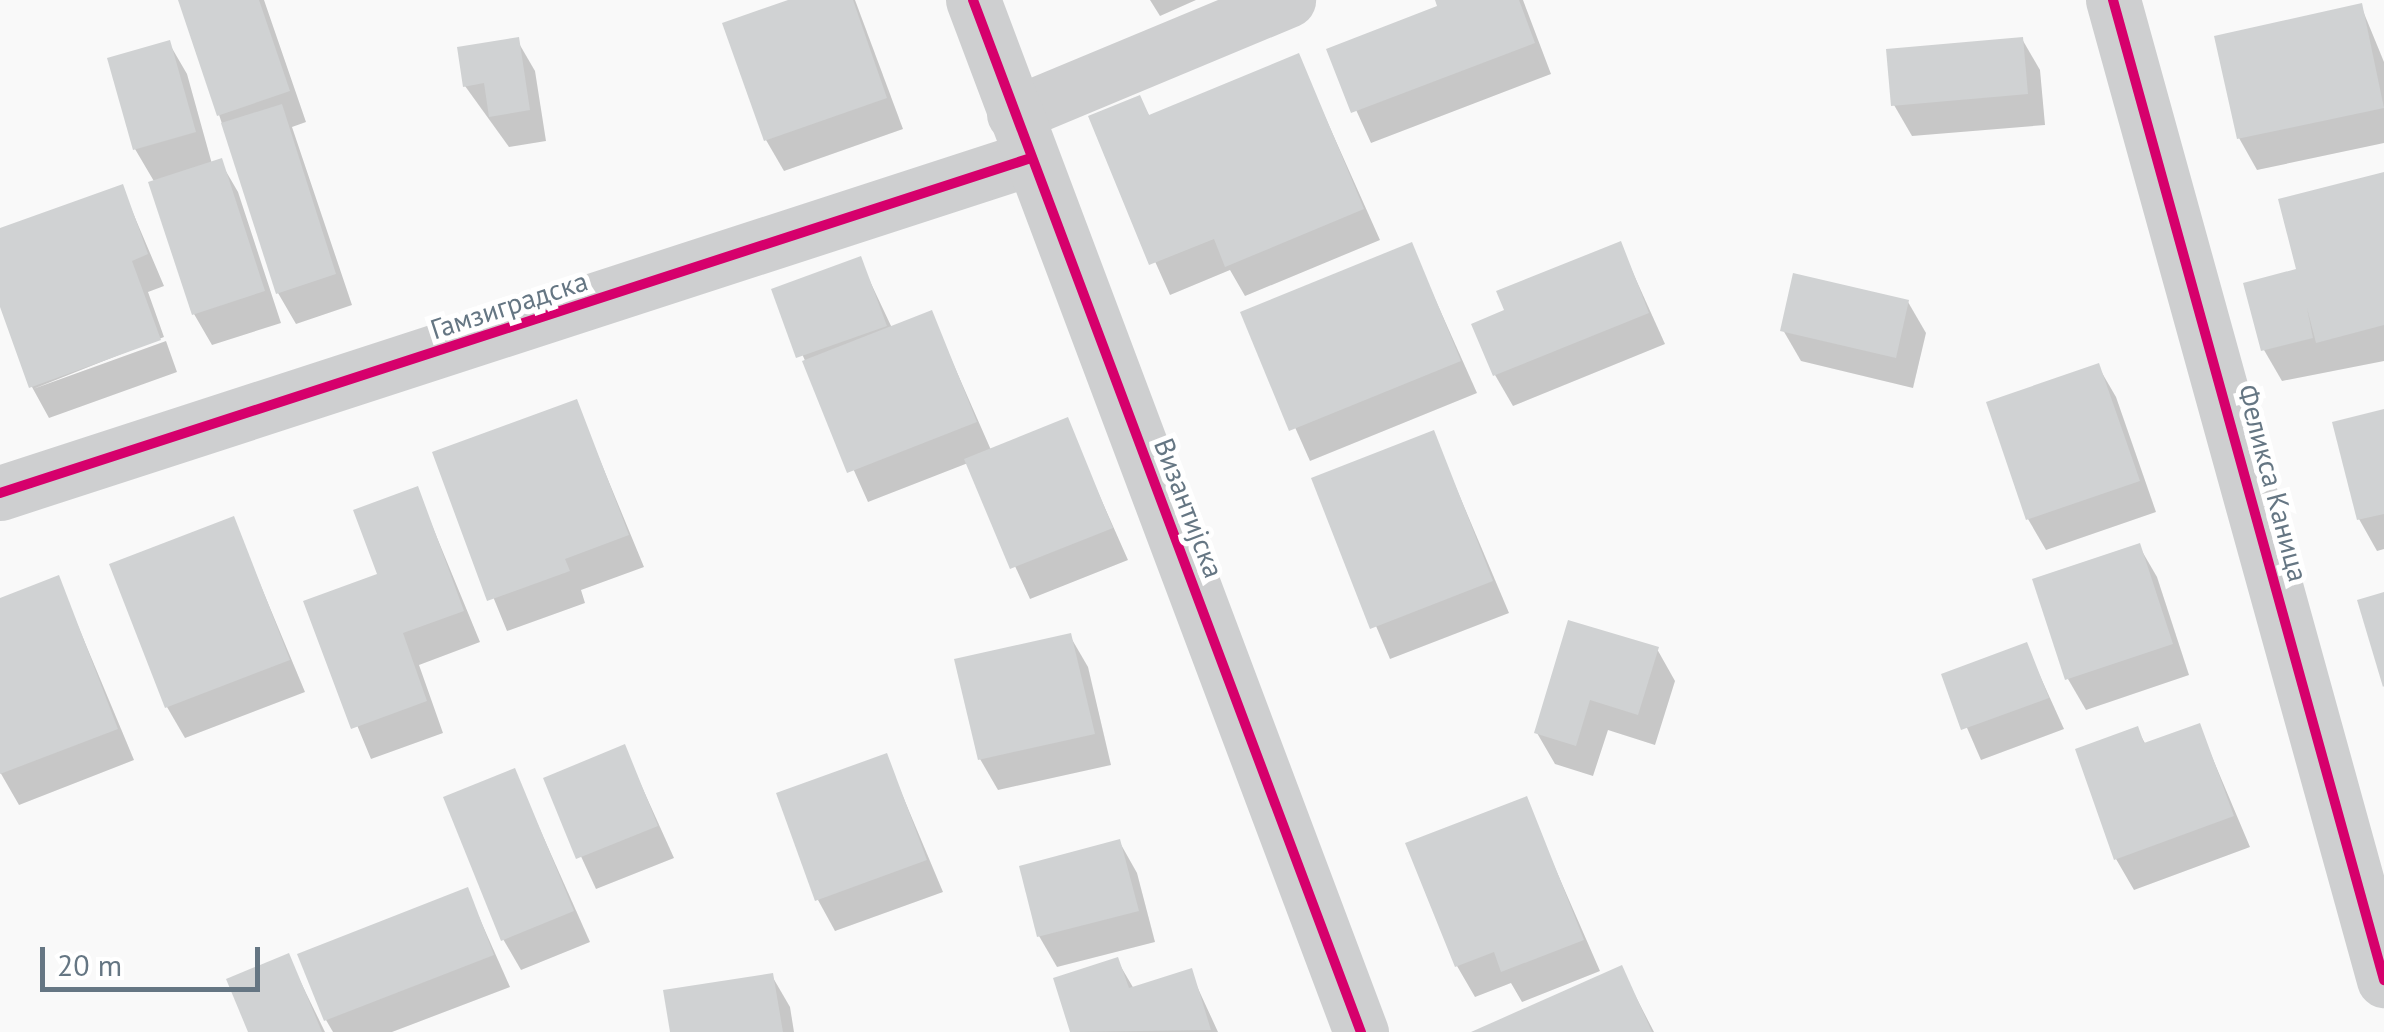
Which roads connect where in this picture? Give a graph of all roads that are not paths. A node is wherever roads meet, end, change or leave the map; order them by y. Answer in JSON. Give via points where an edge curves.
{"nodes":[{"id":1,"x":973,"y":0,"type":"edge"},
{"id":2,"x":1288,"y":0,"type":"edge"},
{"id":3,"x":2113,"y":0,"type":"edge"},
{"id":4,"x":1022,"y":136,"type":"junction"},
{"id":5,"x":0,"y":493,"type":"edge"},
{"id":6,"x":2384,"y":980,"type":"edge"},
{"id":7,"x":1361,"y":1032,"type":"edge"}],
"edges":[{"from":1,"to":4,"type":"street","name":"Византијска"},
{"from":2,"to":4,"type":"street","name":"Гамзиградска"},
{"from":3,"to":6,"type":"street","name":"Феликса Каница"},
{"from":4,"to":5,"type":"street","name":"Гамзиградска"},
{"from":4,"to":7,"type":"street","name":"Византијска"}]}
